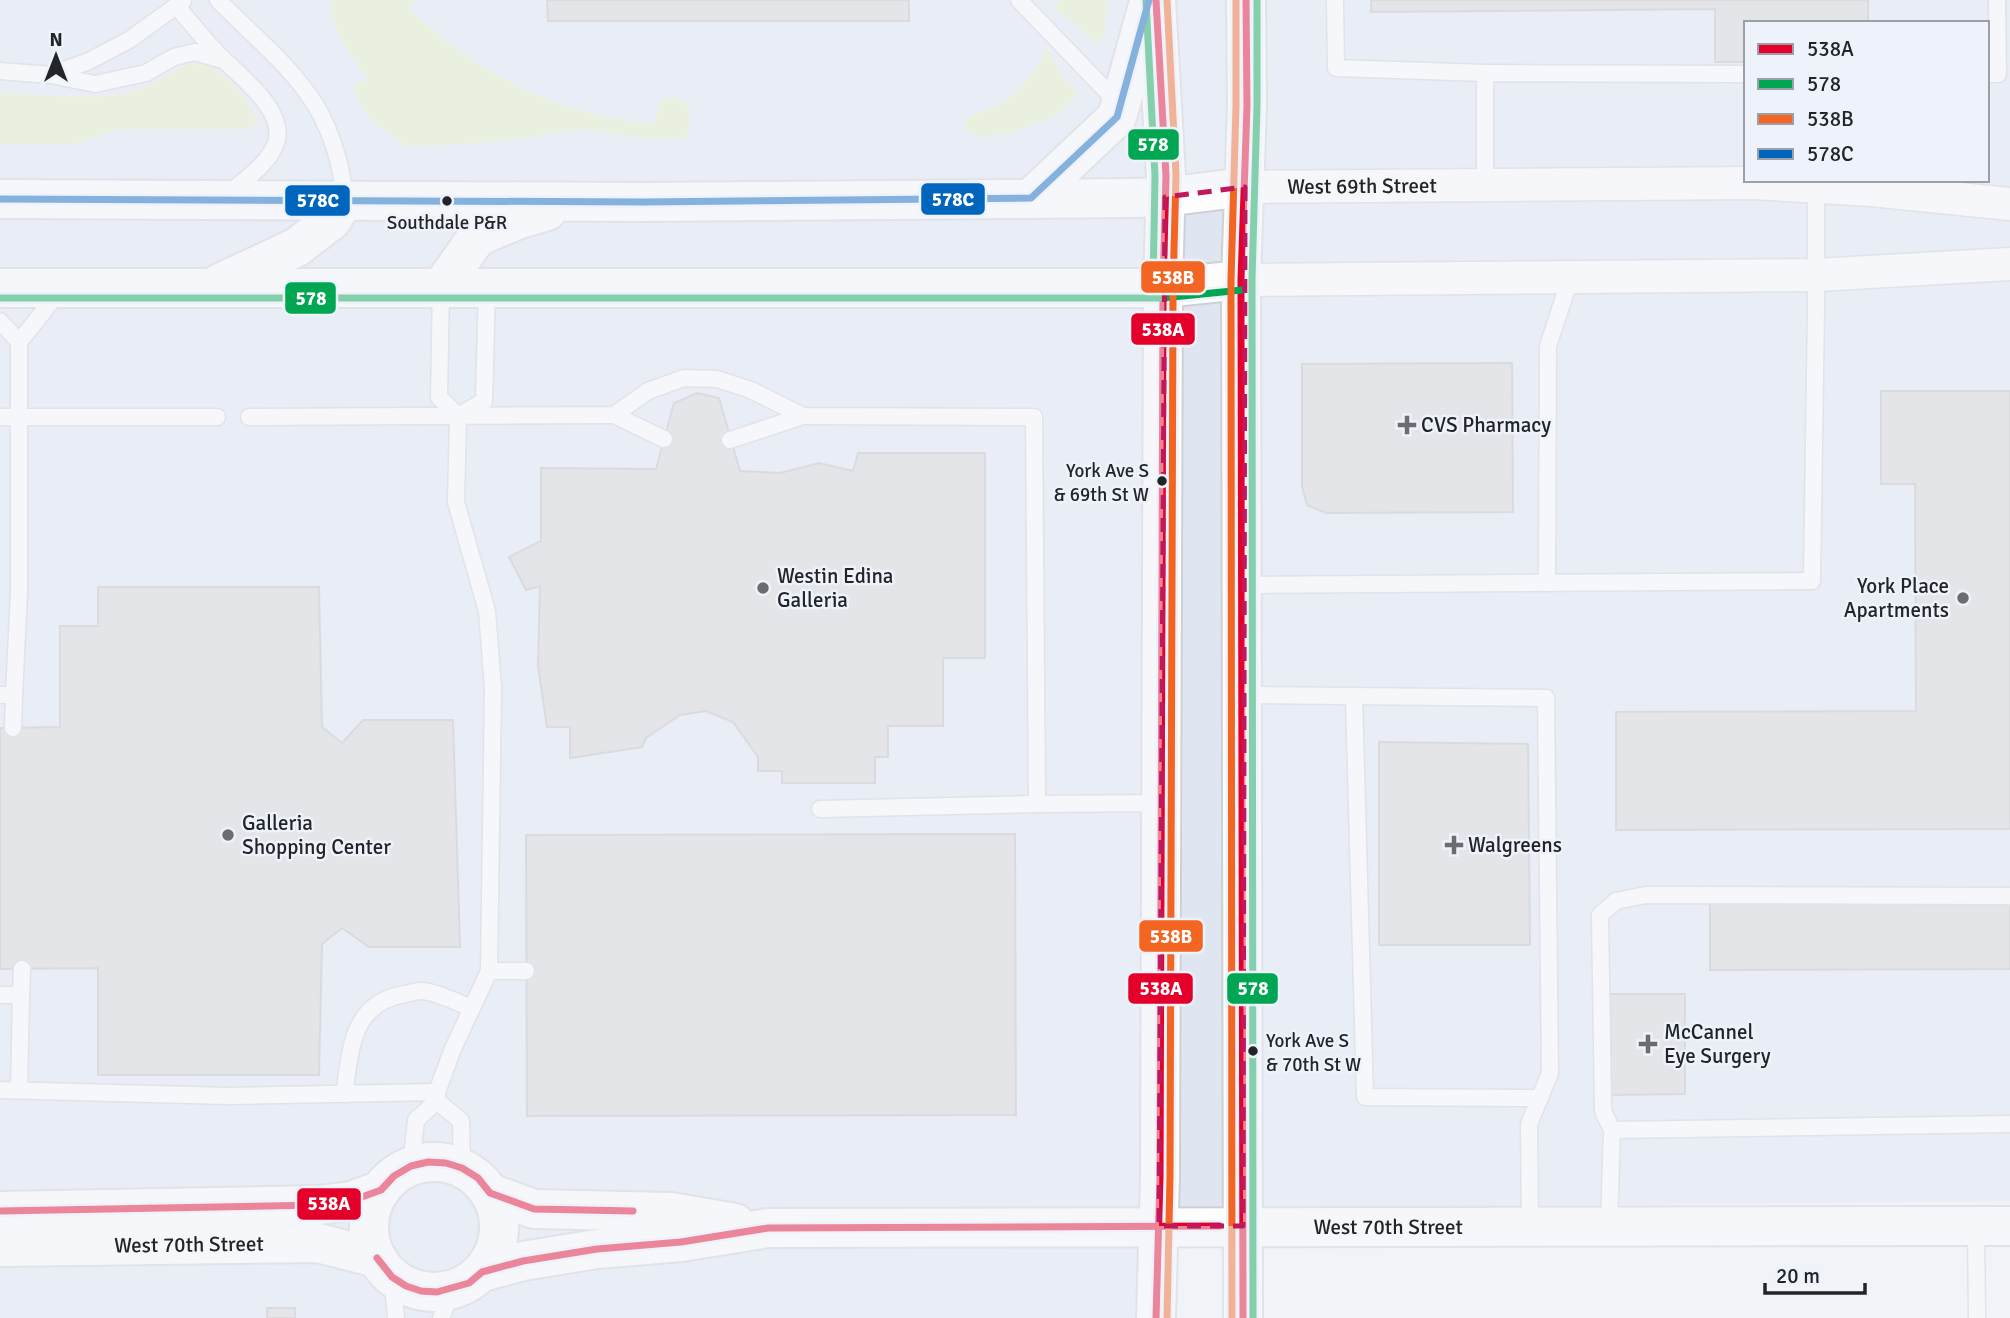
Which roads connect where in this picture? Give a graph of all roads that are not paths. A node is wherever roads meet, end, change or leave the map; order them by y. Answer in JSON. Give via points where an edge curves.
{"nodes":[{"id":1,"x":218,"y":0,"type":"edge"},
{"id":2,"x":1019,"y":0,"type":"edge"},
{"id":3,"x":1149,"y":0,"type":"edge"},
{"id":4,"x":1156,"y":0,"type":"edge"},
{"id":5,"x":1246,"y":0,"type":"edge"},
{"id":6,"x":1335,"y":0,"type":"edge"},
{"id":7,"x":1997,"y":0,"type":"edge"},
{"id":8,"x":180,"y":3,"type":"edge"},
{"id":9,"x":223,"y":60,"type":"junction"},
{"id":10,"x":0,"y":71,"type":"edge"},
{"id":11,"x":1485,"y":73,"type":"junction"},
{"id":12,"x":1744,"y":74,"type":"edge"},
{"id":13,"x":1989,"y":74,"type":"edge"},
{"id":14,"x":51,"y":75,"type":"junction"},
{"id":15,"x":1121,"y":106,"type":"junction"},
{"id":16,"x":1871,"y":185,"type":"edge"},
{"id":17,"x":1815,"y":186,"type":"junction"},
{"id":18,"x":1245,"y":187,"type":"junction"},
{"id":19,"x":1485,"y":187,"type":"junction"},
{"id":20,"x":1165,"y":197,"type":"junction"},
{"id":21,"x":1031,"y":198,"type":"junction"},
{"id":22,"x":0,"y":199,"type":"edge"},
{"id":23,"x":222,"y":200,"type":"junction"},
{"id":24,"x":344,"y":200,"type":"junction"},
{"id":25,"x":579,"y":202,"type":"junction"},
{"id":26,"x":2010,"y":204,"type":"edge"},
{"id":27,"x":2010,"y":264,"type":"edge"},
{"id":28,"x":1816,"y":275,"type":"junction"},
{"id":29,"x":1570,"y":279,"type":"junction"},
{"id":30,"x":1241,"y":280,"type":"junction"},
{"id":31,"x":0,"y":288,"type":"edge"},
{"id":32,"x":62,"y":288,"type":"junction"},
{"id":33,"x":208,"y":288,"type":"junction"},
{"id":34,"x":440,"y":288,"type":"junction"},
{"id":35,"x":487,"y":288,"type":"junction"},
{"id":36,"x":1163,"y":288,"type":"junction"},
{"id":37,"x":0,"y":321,"type":"edge"},
{"id":38,"x":19,"y":342,"type":"junction"},
{"id":39,"x":614,"y":415,"type":"junction"},
{"id":40,"x":458,"y":416,"type":"junction"},
{"id":41,"x":803,"y":416,"type":"junction"},
{"id":42,"x":20,"y":417,"type":"junction"},
{"id":43,"x":217,"y":417,"type":"dead end"},
{"id":44,"x":249,"y":417,"type":"dead end"},
{"id":45,"x":0,"y":418,"type":"edge"},
{"id":46,"x":664,"y":439,"type":"dead end"},
{"id":47,"x":730,"y":440,"type":"dead end"},
{"id":48,"x":1547,"y":583,"type":"junction"},
{"id":49,"x":1242,"y":585,"type":"junction"},
{"id":50,"x":7,"y":695,"type":"edge"},
{"id":51,"x":1242,"y":695,"type":"junction"},
{"id":52,"x":1354,"y":696,"type":"junction"},
{"id":53,"x":13,"y":728,"type":"dead end"},
{"id":54,"x":1161,"y":803,"type":"junction"},
{"id":55,"x":1037,"y":804,"type":"junction"},
{"id":56,"x":820,"y":809,"type":"dead end"},
{"id":57,"x":2010,"y":895,"type":"edge"},
{"id":58,"x":22,"y":969,"type":"dead end"},
{"id":59,"x":489,"y":971,"type":"junction"},
{"id":60,"x":526,"y":971,"type":"dead end"},
{"id":61,"x":0,"y":995,"type":"edge"},
{"id":62,"x":21,"y":995,"type":"junction"},
{"id":63,"x":472,"y":1008,"type":"junction"},
{"id":64,"x":0,"y":1090,"type":"edge"},
{"id":65,"x":19,"y":1090,"type":"junction"},
{"id":66,"x":344,"y":1094,"type":"junction"},
{"id":67,"x":437,"y":1097,"type":"junction"},
{"id":68,"x":1540,"y":1098,"type":"junction"},
{"id":69,"x":2010,"y":1124,"type":"edge"},
{"id":70,"x":1612,"y":1130,"type":"junction"},
{"id":71,"x":411,"y":1166,"type":"junction"},
{"id":72,"x":476,"y":1181,"type":"junction"},
{"id":73,"x":381,"y":1190,"type":"junction"},
{"id":74,"x":0,"y":1211,"type":"edge"},
{"id":75,"x":1158,"y":1226,"type":"junction"},
{"id":76,"x":1243,"y":1226,"type":"junction"},
{"id":77,"x":1530,"y":1226,"type":"junction"},
{"id":78,"x":1609,"y":1226,"type":"junction"},
{"id":79,"x":1993,"y":1226,"type":"edge"},
{"id":80,"x":768,"y":1228,"type":"junction"},
{"id":81,"x":0,"y":1247,"type":"edge"},
{"id":82,"x":385,"y":1268,"type":"junction"},
{"id":83,"x":459,"y":1293,"type":"edge"},
{"id":84,"x":396,"y":1318,"type":"edge"},
{"id":85,"x":1156,"y":1318,"type":"edge"},
{"id":86,"x":1242,"y":1318,"type":"edge"},
{"id":87,"x":1977,"y":1318,"type":"edge"}],
"edges":[{"from":1,"to":24,"type":"lane","via":[[309,95],[337,157]]},
{"from":2,"to":15,"type":"lane"},
{"from":3,"to":15,"type":"street"},
{"from":4,"to":20,"type":"street"},
{"from":5,"to":18,"type":"street"},
{"from":6,"to":11,"type":"lane","via":[[1336,68]]},
{"from":7,"to":13,"type":"lane","via":[[1998,74]]},
{"from":8,"to":9,"type":"lane"},
{"from":8,"to":14,"type":"lane","via":[[129,40]]},
{"from":9,"to":14,"type":"lane","via":[[195,52],[174,57],[146,73],[95,84]]},
{"from":9,"to":23,"type":"lane","via":[[246,79],[274,116],[276,142],[261,165]]},
{"from":10,"to":14,"type":"lane"},
{"from":11,"to":12,"type":"lane"},
{"from":11,"to":19,"type":"lane"},
{"from":15,"to":21,"type":"street","via":[[1117,117]]},
{"from":16,"to":17,"type":"street","name":"West 69th Street"},
{"from":16,"to":26,"type":"street","name":"West 69th Street"},
{"from":17,"to":19,"type":"street","name":"West 69th Street"},
{"from":17,"to":28,"type":"lane"},
{"from":18,"to":19,"type":"street","name":"West 69th Street"},
{"from":18,"to":20,"type":"street","name":"West 69th Street"},
{"from":18,"to":30,"type":"street"},
{"from":20,"to":21,"type":"street","name":"West 69th Street"},
{"from":20,"to":36,"type":"street"},
{"from":21,"to":25,"type":"street","name":"West 69th Street"},
{"from":22,"to":23,"type":"street","name":"West 69th Street"},
{"from":23,"to":24,"type":"street","name":"West 69th Street"},
{"from":24,"to":25,"type":"street","name":"West 69th Street"},
{"from":24,"to":33,"type":"street","via":[[332,220],[297,247]]},
{"from":25,"to":34,"type":"street","via":[[477,237]]},
{"from":27,"to":28,"type":"street"},
{"from":28,"to":29,"type":"street"},
{"from":28,"to":48,"type":"lane","via":[[1812,581]]},
{"from":29,"to":30,"type":"street"},
{"from":29,"to":48,"type":"lane","via":[[1548,346]]},
{"from":30,"to":36,"type":"street"},
{"from":30,"to":49,"type":"street"},
{"from":31,"to":32,"type":"street"},
{"from":32,"to":33,"type":"street"},
{"from":32,"to":38,"type":"lane"},
{"from":33,"to":34,"type":"street"},
{"from":34,"to":35,"type":"street"},
{"from":34,"to":40,"type":"lane","via":[[439,397]]},
{"from":35,"to":36,"type":"street"},
{"from":35,"to":40,"type":"lane","via":[[484,401]]},
{"from":36,"to":54,"type":"street"},
{"from":37,"to":38,"type":"lane"},
{"from":38,"to":42,"type":"lane"},
{"from":39,"to":40,"type":"lane"},
{"from":39,"to":41,"type":"lane","via":[[648,391],[684,378],[717,379]]},
{"from":39,"to":46,"type":"lane"},
{"from":40,"to":44,"type":"lane"},
{"from":40,"to":59,"type":"lane","via":[[456,502],[487,611],[492,687]]},
{"from":41,"to":47,"type":"lane"},
{"from":41,"to":55,"type":"lane","via":[[1034,416]]},
{"from":42,"to":43,"type":"lane"},
{"from":42,"to":45,"type":"lane"},
{"from":42,"to":50,"type":"lane","via":[[19,593]]},
{"from":48,"to":49,"type":"lane"},
{"from":49,"to":51,"type":"street"},
{"from":50,"to":53,"type":"lane"},
{"from":51,"to":52,"type":"lane"},
{"from":51,"to":76,"type":"street"},
{"from":52,"to":68,"type":"lane","via":[[1365,1097]]},
{"from":52,"to":68,"type":"lane","via":[[1546,698],[1550,1073]]},
{"from":54,"to":55,"type":"lane"},
{"from":54,"to":75,"type":"street"},
{"from":55,"to":56,"type":"lane"},
{"from":57,"to":70,"type":"lane","via":[[1645,895],[1616,901],[1600,915],[1603,1111]]},
{"from":58,"to":62,"type":"lane"},
{"from":59,"to":60,"type":"lane"},
{"from":59,"to":63,"type":"lane"},
{"from":61,"to":62,"type":"lane"},
{"from":62,"to":65,"type":"lane"},
{"from":63,"to":66,"type":"lane","via":[[422,991],[386,997],[357,1027]]},
{"from":63,"to":67,"type":"lane"},
{"from":64,"to":65,"type":"lane"},
{"from":65,"to":66,"type":"lane"},
{"from":66,"to":67,"type":"lane"},
{"from":67,"to":71,"type":"lane","via":[[416,1120]]},
{"from":67,"to":72,"type":"lane","via":[[461,1121]]},
{"from":68,"to":77,"type":"lane","via":[[1529,1124]]},
{"from":69,"to":70,"type":"lane"},
{"from":70,"to":78,"type":"lane"},
{"from":71,"to":72,"type":"street","via":[[446,1163]]},
{"from":71,"to":73,"type":"street"},
{"from":72,"to":80,"type":"street","name":"West 70th Street","via":[[534,1209],[671,1212]]},
{"from":72,"to":83,"type":"street","via":[[498,1212],[500,1233],[494,1254]]},
{"from":73,"to":74,"type":"street","name":"West 70th Street","via":[[351,1201],[319,1205]]},
{"from":73,"to":82,"type":"street","via":[[370,1216],[370,1238]]},
{"from":75,"to":76,"type":"street","name":"West 70th Street"},
{"from":75,"to":80,"type":"street","name":"West 70th Street"},
{"from":75,"to":85,"type":"street"},
{"from":76,"to":77,"type":"street","name":"West 70th Street"},
{"from":76,"to":86,"type":"street"},
{"from":77,"to":78,"type":"street","name":"West 70th Street"},
{"from":78,"to":79,"type":"street","name":"West 70th Street"},
{"from":79,"to":87,"type":"lane"},
{"from":80,"to":83,"type":"street","name":"West 70th Street","via":[[523,1261]]},
{"from":81,"to":82,"type":"street","name":"West 70th Street","via":[[318,1243]]},
{"from":82,"to":83,"type":"street","via":[[406,1286]]},
{"from":82,"to":84,"type":"lane"}]}
